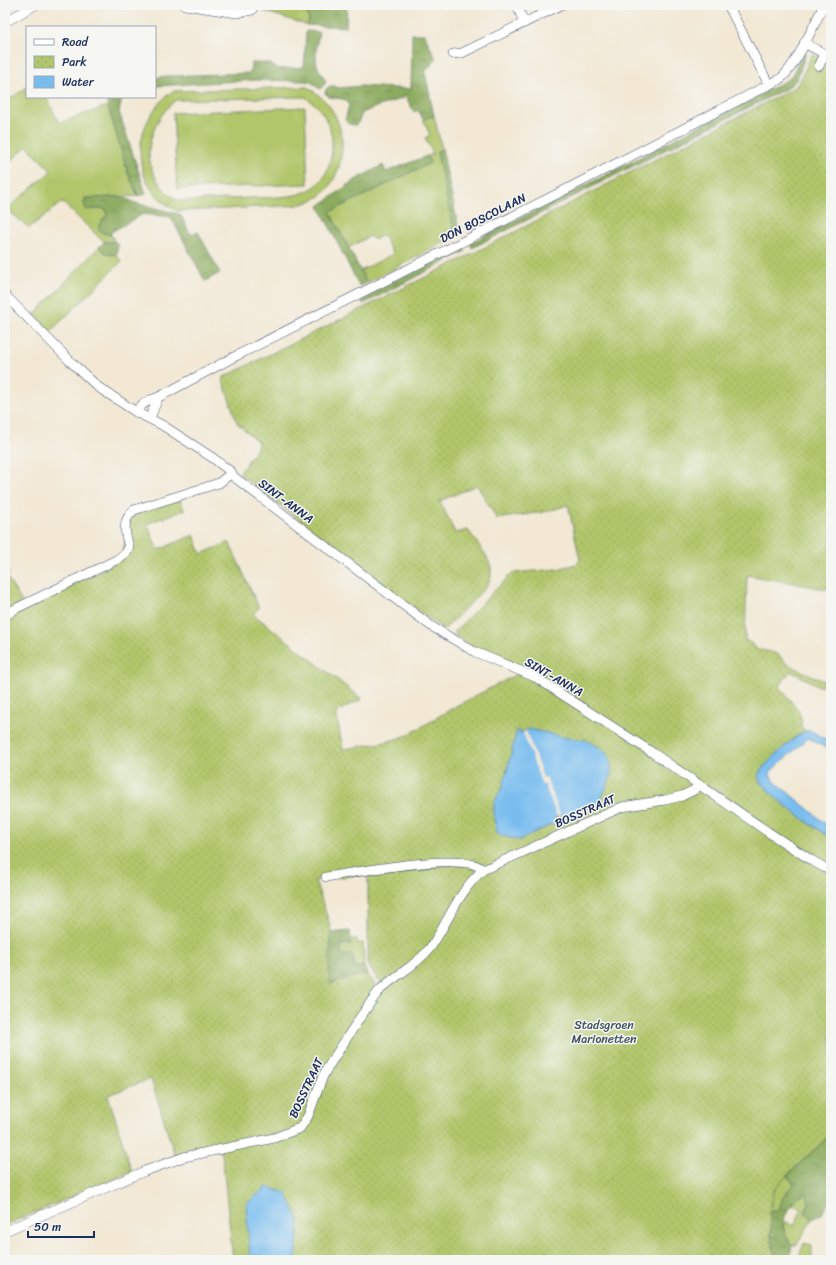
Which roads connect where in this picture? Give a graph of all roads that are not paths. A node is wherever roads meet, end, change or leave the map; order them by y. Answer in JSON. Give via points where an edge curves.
{"nodes":[{"id":1,"x":35,"y":5,"type":"edge"},
{"id":2,"x":185,"y":5,"type":"edge"},
{"id":3,"x":517,"y":5,"type":"edge"},
{"id":4,"x":561,"y":5,"type":"edge"},
{"id":5,"x":728,"y":5,"type":"edge"},
{"id":6,"x":824,"y":5,"type":"edge"},
{"id":7,"x":252,"y":10,"type":"dead end"},
{"id":8,"x":5,"y":22,"type":"edge"},
{"id":9,"x":524,"y":23,"type":"junction"},
{"id":10,"x":804,"y":43,"type":"junction"},
{"id":11,"x":453,"y":54,"type":"dead end"},
{"id":12,"x":828,"y":54,"type":"edge"},
{"id":13,"x":820,"y":66,"type":"dead end"},
{"id":14,"x":769,"y":85,"type":"junction"},
{"id":15,"x":5,"y":295,"type":"edge"},
{"id":16,"x":157,"y":398,"type":"junction"},
{"id":17,"x":136,"y":412,"type":"junction"},
{"id":18,"x":150,"y":418,"type":"junction"},
{"id":19,"x":231,"y":472,"type":"junction"},
{"id":20,"x":5,"y":616,"type":"edge"},
{"id":21,"x":699,"y":784,"type":"junction"},
{"id":22,"x":483,"y":870,"type":"junction"},
{"id":23,"x":831,"y":870,"type":"edge"},
{"id":24,"x":326,"y":877,"type":"dead end"},
{"id":25,"x":5,"y":1231,"type":"edge"}],
"edges":[{"from":1,"to":8,"type":"street"},
{"from":2,"to":7,"type":"street","via":[[237,14]]},
{"from":3,"to":9,"type":"street"},
{"from":4,"to":9,"type":"street"},
{"from":5,"to":14,"type":"street"},
{"from":6,"to":10,"type":"street","name":"DON BOSCOLAAN"},
{"from":9,"to":11,"type":"street","via":[[462,53]]},
{"from":10,"to":12,"type":"street"},
{"from":10,"to":14,"type":"street","name":"DON BOSCOLAAN","via":[[787,74]]},
{"from":12,"to":13,"type":"street"},
{"from":14,"to":16,"type":"street","name":"DON BOSCOLAAN"},
{"from":15,"to":17,"type":"street","name":"SINT-ANNA","via":[[98,387]]},
{"from":16,"to":17,"type":"street","name":"DON BOSCOLAAN","via":[[151,399]]},
{"from":16,"to":18,"type":"street"},
{"from":17,"to":18,"type":"street","name":"SINT-ANNA"},
{"from":18,"to":19,"type":"street","name":"SINT-ANNA"},
{"from":19,"to":20,"type":"street","via":[[218,483],[134,510],[127,516],[125,524],[129,547],[126,553]]},
{"from":19,"to":21,"type":"street","name":"SINT-ANNA","via":[[431,626],[475,652],[535,677]]},
{"from":21,"to":22,"type":"street","name":"BOSSTRAAT","via":[[694,790],[682,796],[622,807]]},
{"from":21,"to":23,"type":"street","name":"SINT-ANNA","via":[[815,863]]},
{"from":22,"to":24,"type":"street","via":[[473,864],[439,862]]},
{"from":22,"to":25,"type":"street","name":"BOSSTRAAT","via":[[467,886],[424,956],[375,995],[328,1067],[308,1116],[300,1128],[274,1138],[184,1157]]}]}
